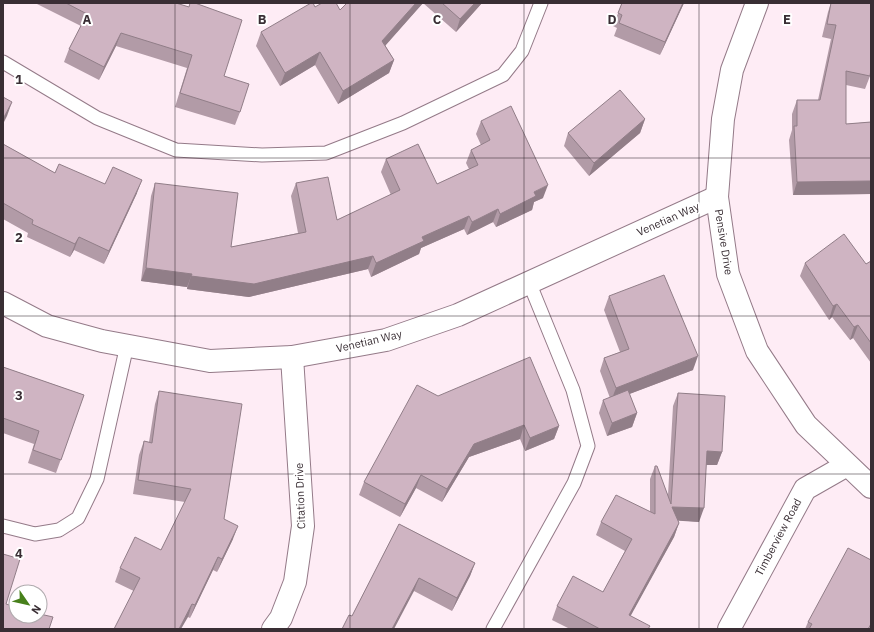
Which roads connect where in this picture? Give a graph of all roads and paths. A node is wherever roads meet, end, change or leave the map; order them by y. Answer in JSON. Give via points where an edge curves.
{"nodes":[{"id":1,"x":541,"y":3,"type":"edge"},
{"id":2,"x":757,"y":3,"type":"edge"},
{"id":3,"x":3,"y":62,"type":"edge"},
{"id":4,"x":717,"y":197,"type":"junction"},
{"id":5,"x":529,"y":282,"type":"junction"},
{"id":6,"x":3,"y":303,"type":"edge"},
{"id":7,"x":128,"y":345,"type":"junction"},
{"id":8,"x":292,"y":357,"type":"junction"},
{"id":9,"x":847,"y":465,"type":"junction"},
{"id":10,"x":871,"y":487,"type":"edge"},
{"id":11,"x":3,"y":526,"type":"edge"},
{"id":12,"x":273,"y":629,"type":"edge"},
{"id":13,"x":493,"y":629,"type":"edge"},
{"id":14,"x":729,"y":629,"type":"edge"}],
"edges":[{"from":1,"to":3,"type":"lane","via":[[522,51],[503,75],[403,123],[326,154],[262,155],[176,150],[97,118]]},
{"from":2,"to":4,"type":"street","name":"Pensive Drive","via":[[732,70],[723,119]]},
{"from":4,"to":5,"type":"street","name":"Venetian Way"},
{"from":4,"to":9,"type":"street","name":"Pensive Drive","via":[[728,274],[757,351],[806,425]]},
{"from":5,"to":8,"type":"street","name":"Venetian Way","via":[[458,315],[386,340]]},
{"from":5,"to":13,"type":"lane","via":[[573,390],[588,446],[574,483]]},
{"from":6,"to":7,"type":"street","name":"Venetian Way","via":[[47,326],[102,341]]},
{"from":7,"to":8,"type":"street","name":"Venetian Way","via":[[210,361]]},
{"from":7,"to":11,"type":"lane","via":[[97,479],[78,518],[58,530],[35,534]]},
{"from":8,"to":12,"type":"street","name":"Citation Drive","via":[[303,526],[295,582],[281,618]]},
{"from":9,"to":10,"type":"street","name":"Pensive Drive"},
{"from":9,"to":14,"type":"street","name":"Timberview Road","via":[[805,489]]}]}
